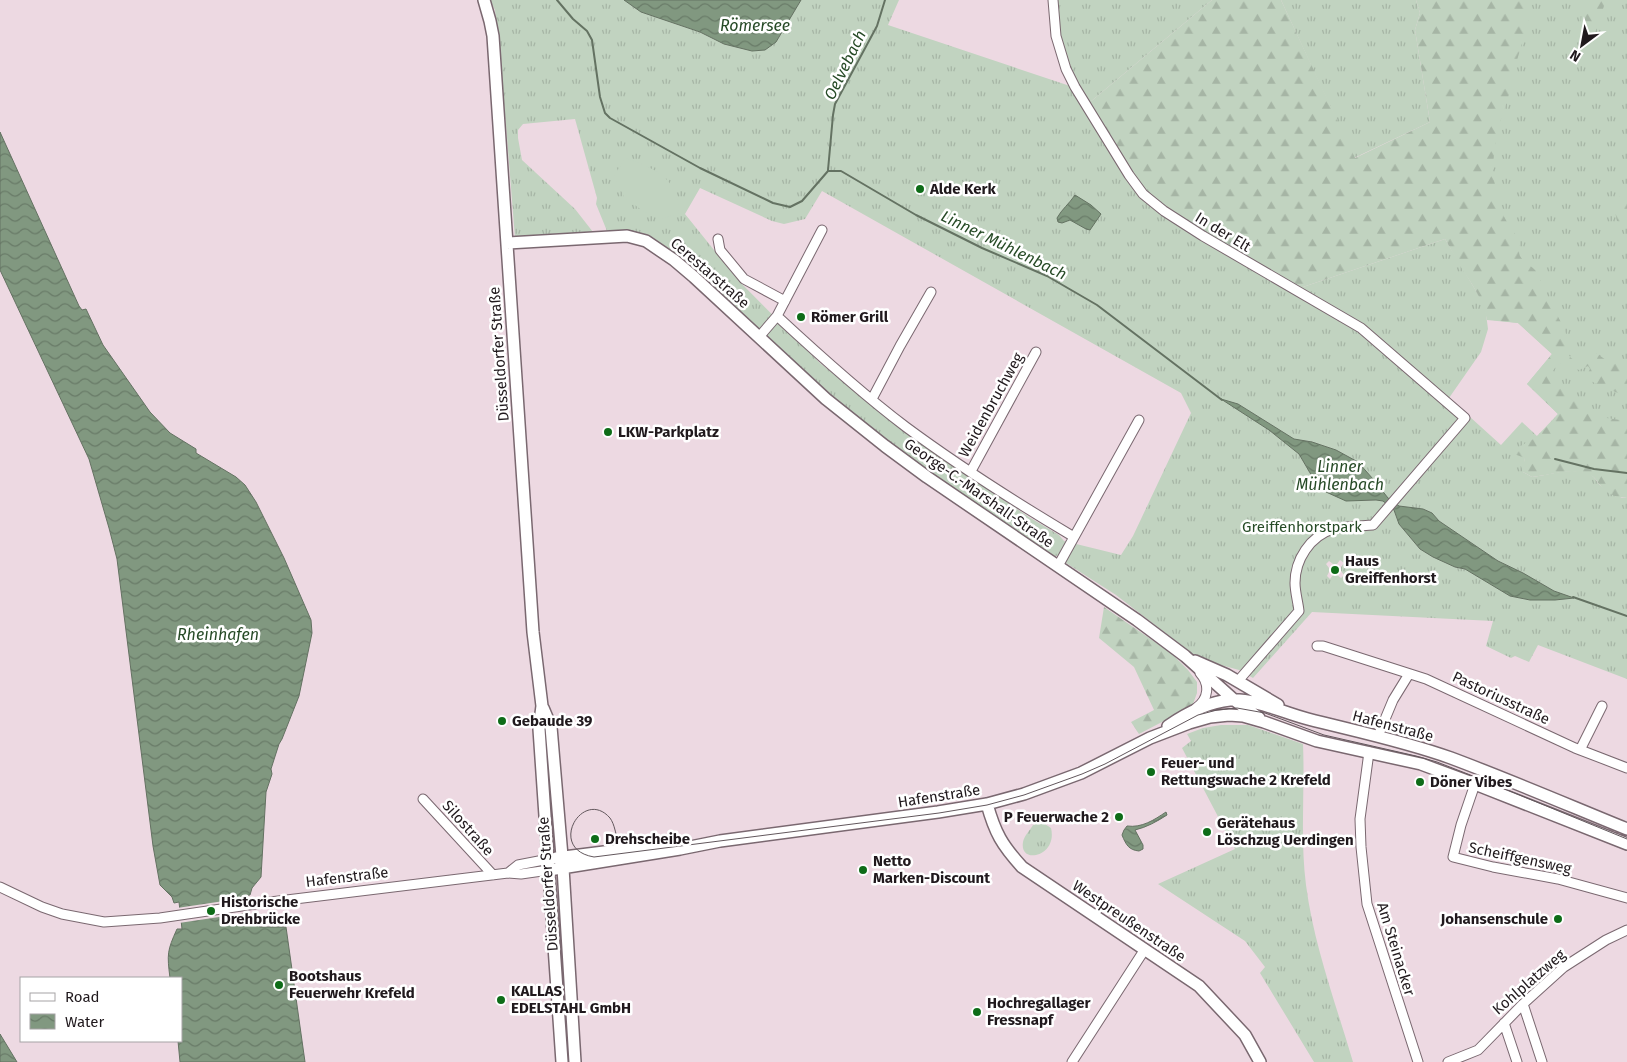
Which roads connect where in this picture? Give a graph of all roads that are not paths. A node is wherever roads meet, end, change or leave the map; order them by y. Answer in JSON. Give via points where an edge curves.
{"nodes":[{"id":1,"x":484,"y":0,"type":"edge"},
{"id":2,"x":1053,"y":0,"type":"edge"},
{"id":3,"x":822,"y":230,"type":"dead end"},
{"id":4,"x":718,"y":239,"type":"dead end"},
{"id":5,"x":507,"y":243,"type":"junction"},
{"id":6,"x":931,"y":292,"type":"dead end"},
{"id":7,"x":785,"y":301,"type":"junction"},
{"id":8,"x":777,"y":316,"type":"junction"},
{"id":9,"x":763,"y":341,"type":"junction"},
{"id":10,"x":1036,"y":352,"type":"dead end"},
{"id":11,"x":872,"y":399,"type":"junction"},
{"id":12,"x":1139,"y":420,"type":"dead end"},
{"id":13,"x":971,"y":471,"type":"junction"},
{"id":14,"x":1074,"y":538,"type":"junction"},
{"id":15,"x":1058,"y":566,"type":"junction"},
{"id":16,"x":1317,"y":646,"type":"dead end"},
{"id":17,"x":1185,"y":656,"type":"junction"},
{"id":18,"x":1221,"y":673,"type":"junction"},
{"id":19,"x":1408,"y":674,"type":"junction"},
{"id":20,"x":1208,"y":681,"type":"junction"},
{"id":21,"x":1238,"y":681,"type":"junction"},
{"id":22,"x":1233,"y":699,"type":"junction"},
{"id":23,"x":542,"y":706,"type":"junction"},
{"id":24,"x":1602,"y":706,"type":"dead end"},
{"id":25,"x":1190,"y":713,"type":"junction"},
{"id":26,"x":1305,"y":718,"type":"junction"},
{"id":27,"x":1264,"y":722,"type":"junction"},
{"id":28,"x":1378,"y":736,"type":"junction"},
{"id":29,"x":1150,"y":738,"type":"junction"},
{"id":30,"x":1580,"y":750,"type":"junction"},
{"id":31,"x":1369,"y":752,"type":"junction"},
{"id":32,"x":1627,"y":768,"type":"edge"},
{"id":33,"x":1475,"y":784,"type":"junction"},
{"id":34,"x":424,"y":799,"type":"dead end"},
{"id":35,"x":988,"y":804,"type":"junction"},
{"id":36,"x":1627,"y":829,"type":"edge"},
{"id":37,"x":1627,"y":844,"type":"edge"},
{"id":38,"x":562,"y":863,"type":"junction"},
{"id":39,"x":549,"y":864,"type":"junction"},
{"id":40,"x":493,"y":875,"type":"junction"},
{"id":41,"x":0,"y":887,"type":"edge"},
{"id":42,"x":1627,"y":898,"type":"edge"},
{"id":43,"x":1627,"y":930,"type":"edge"},
{"id":44,"x":1145,"y":949,"type":"junction"},
{"id":45,"x":1522,"y":1004,"type":"junction"},
{"id":46,"x":1504,"y":1023,"type":"junction"},
{"id":47,"x":1452,"y":1061,"type":"edge"},
{"id":48,"x":562,"y":1062,"type":"edge"},
{"id":49,"x":575,"y":1062,"type":"edge"},
{"id":50,"x":1072,"y":1062,"type":"edge"},
{"id":51,"x":1260,"y":1062,"type":"edge"},
{"id":52,"x":1418,"y":1062,"type":"edge"},
{"id":53,"x":1517,"y":1062,"type":"edge"},
{"id":54,"x":1542,"y":1062,"type":"edge"}],
"edges":[{"from":1,"to":5,"type":"main road","name":"Düsseldorfer Straße","via":[[493,36]]},
{"from":2,"to":21,"type":"street","name":"In der Elt","via":[[1056,36],[1066,69],[1129,175],[1144,194],[1203,236],[1361,328],[1465,418],[1372,525],[1333,529],[1318,536],[1308,546],[1300,561],[1295,583],[1299,611]]},
{"from":3,"to":7,"type":"street"},
{"from":4,"to":7,"type":"street","via":[[720,250],[744,279]]},
{"from":5,"to":9,"type":"main road","name":"Cerestarstraße","via":[[639,238],[674,260]]},
{"from":5,"to":23,"type":"main road","name":"Düsseldorfer Straße","via":[[532,632]]},
{"from":6,"to":11,"type":"street"},
{"from":7,"to":8,"type":"street"},
{"from":8,"to":9,"type":"street"},
{"from":8,"to":11,"type":"street","name":"Weidenbruchweg"},
{"from":9,"to":15,"type":"main road","name":"George-C.-Marshall-Straße","via":[[826,399],[885,446]]},
{"from":10,"to":13,"type":"street","name":"Weidenbruchweg"},
{"from":11,"to":13,"type":"street","name":"Weidenbruchweg"},
{"from":12,"to":14,"type":"street"},
{"from":13,"to":14,"type":"street","name":"Weidenbruchweg"},
{"from":14,"to":15,"type":"street"},
{"from":15,"to":17,"type":"main road","name":"George-C.-Marshall-Straße"},
{"from":16,"to":19,"type":"street","name":"Pastoriusstraße"},
{"from":17,"to":18,"type":"main road"},
{"from":17,"to":20,"type":"main road","name":"George-C.-Marshall-Straße"},
{"from":18,"to":20,"type":"street","via":[[1215,673]]},
{"from":18,"to":21,"type":"main road"},
{"from":19,"to":28,"type":"street"},
{"from":19,"to":30,"type":"street","name":"Pastoriusstraße","via":[[1445,686]]},
{"from":20,"to":22,"type":"main road","name":"George-C.-Marshall-Straße"},
{"from":20,"to":25,"type":"street","via":[[1203,702]]},
{"from":21,"to":26,"type":"main road"},
{"from":22,"to":25,"type":"main road","name":"Hafenstraße","via":[[1206,705]]},
{"from":22,"to":26,"type":"main road","name":"Hafenstraße"},
{"from":22,"to":27,"type":"main road","name":"George-C.-Marshall-Straße"},
{"from":23,"to":38,"type":"main road","name":"Düsseldorfer Straße","via":[[551,726]]},
{"from":23,"to":39,"type":"main road","name":"Düsseldorfer Straße","via":[[539,729]]},
{"from":24,"to":30,"type":"street"},
{"from":25,"to":29,"type":"main road","name":"Hafenstraße"},
{"from":26,"to":28,"type":"main road","name":"Hafenstraße"},
{"from":27,"to":29,"type":"main road","name":"Hafenstraße","via":[[1242,716],[1210,717]]},
{"from":27,"to":31,"type":"main road","name":"Hafenstraße","via":[[1317,741]]},
{"from":28,"to":36,"type":"main road","name":"Hafenstraße","via":[[1451,758]]},
{"from":29,"to":35,"type":"main road","name":"Hafenstraße","via":[[1073,777]]},
{"from":30,"to":32,"type":"street","name":"Pastoriusstraße"},
{"from":31,"to":33,"type":"main road","name":"Hafenstraße","via":[[1421,764]]},
{"from":31,"to":52,"type":"street","name":"Am Steinacker","via":[[1360,819],[1367,904]]},
{"from":33,"to":37,"type":"main road","name":"Hafenstraße"},
{"from":33,"to":42,"type":"street","name":"Scheiffgensweg","via":[[1453,857],[1558,879]]},
{"from":34,"to":40,"type":"street","name":"Silostraße"},
{"from":35,"to":38,"type":"main road","name":"Hafenstraße","via":[[720,841],[658,844]]},
{"from":35,"to":44,"type":"main road","name":"Westpreußenstraße","via":[[1000,840],[1022,867]]},
{"from":38,"to":39,"type":"main road","name":"Hafenstraße"},
{"from":38,"to":49,"type":"main road","name":"Düsseldorfer Straße"},
{"from":39,"to":40,"type":"street","name":"Hafenstraße","via":[[518,866]]},
{"from":39,"to":48,"type":"main road","name":"Düsseldorfer Straße"},
{"from":40,"to":41,"type":"street","name":"Hafenstraße","via":[[160,918],[104,922],[42,908]]},
{"from":43,"to":45,"type":"street","name":"Kohlplatzweg","via":[[1564,967]]},
{"from":44,"to":50,"type":"street"},
{"from":44,"to":51,"type":"main road","name":"Westpreußenstraße","via":[[1199,986],[1245,1035]]},
{"from":45,"to":46,"type":"street","name":"Kohlplatzweg"},
{"from":45,"to":54,"type":"street"},
{"from":46,"to":47,"type":"street","name":"Kohlplatzweg","via":[[1478,1050]]},
{"from":46,"to":53,"type":"street"}]}
